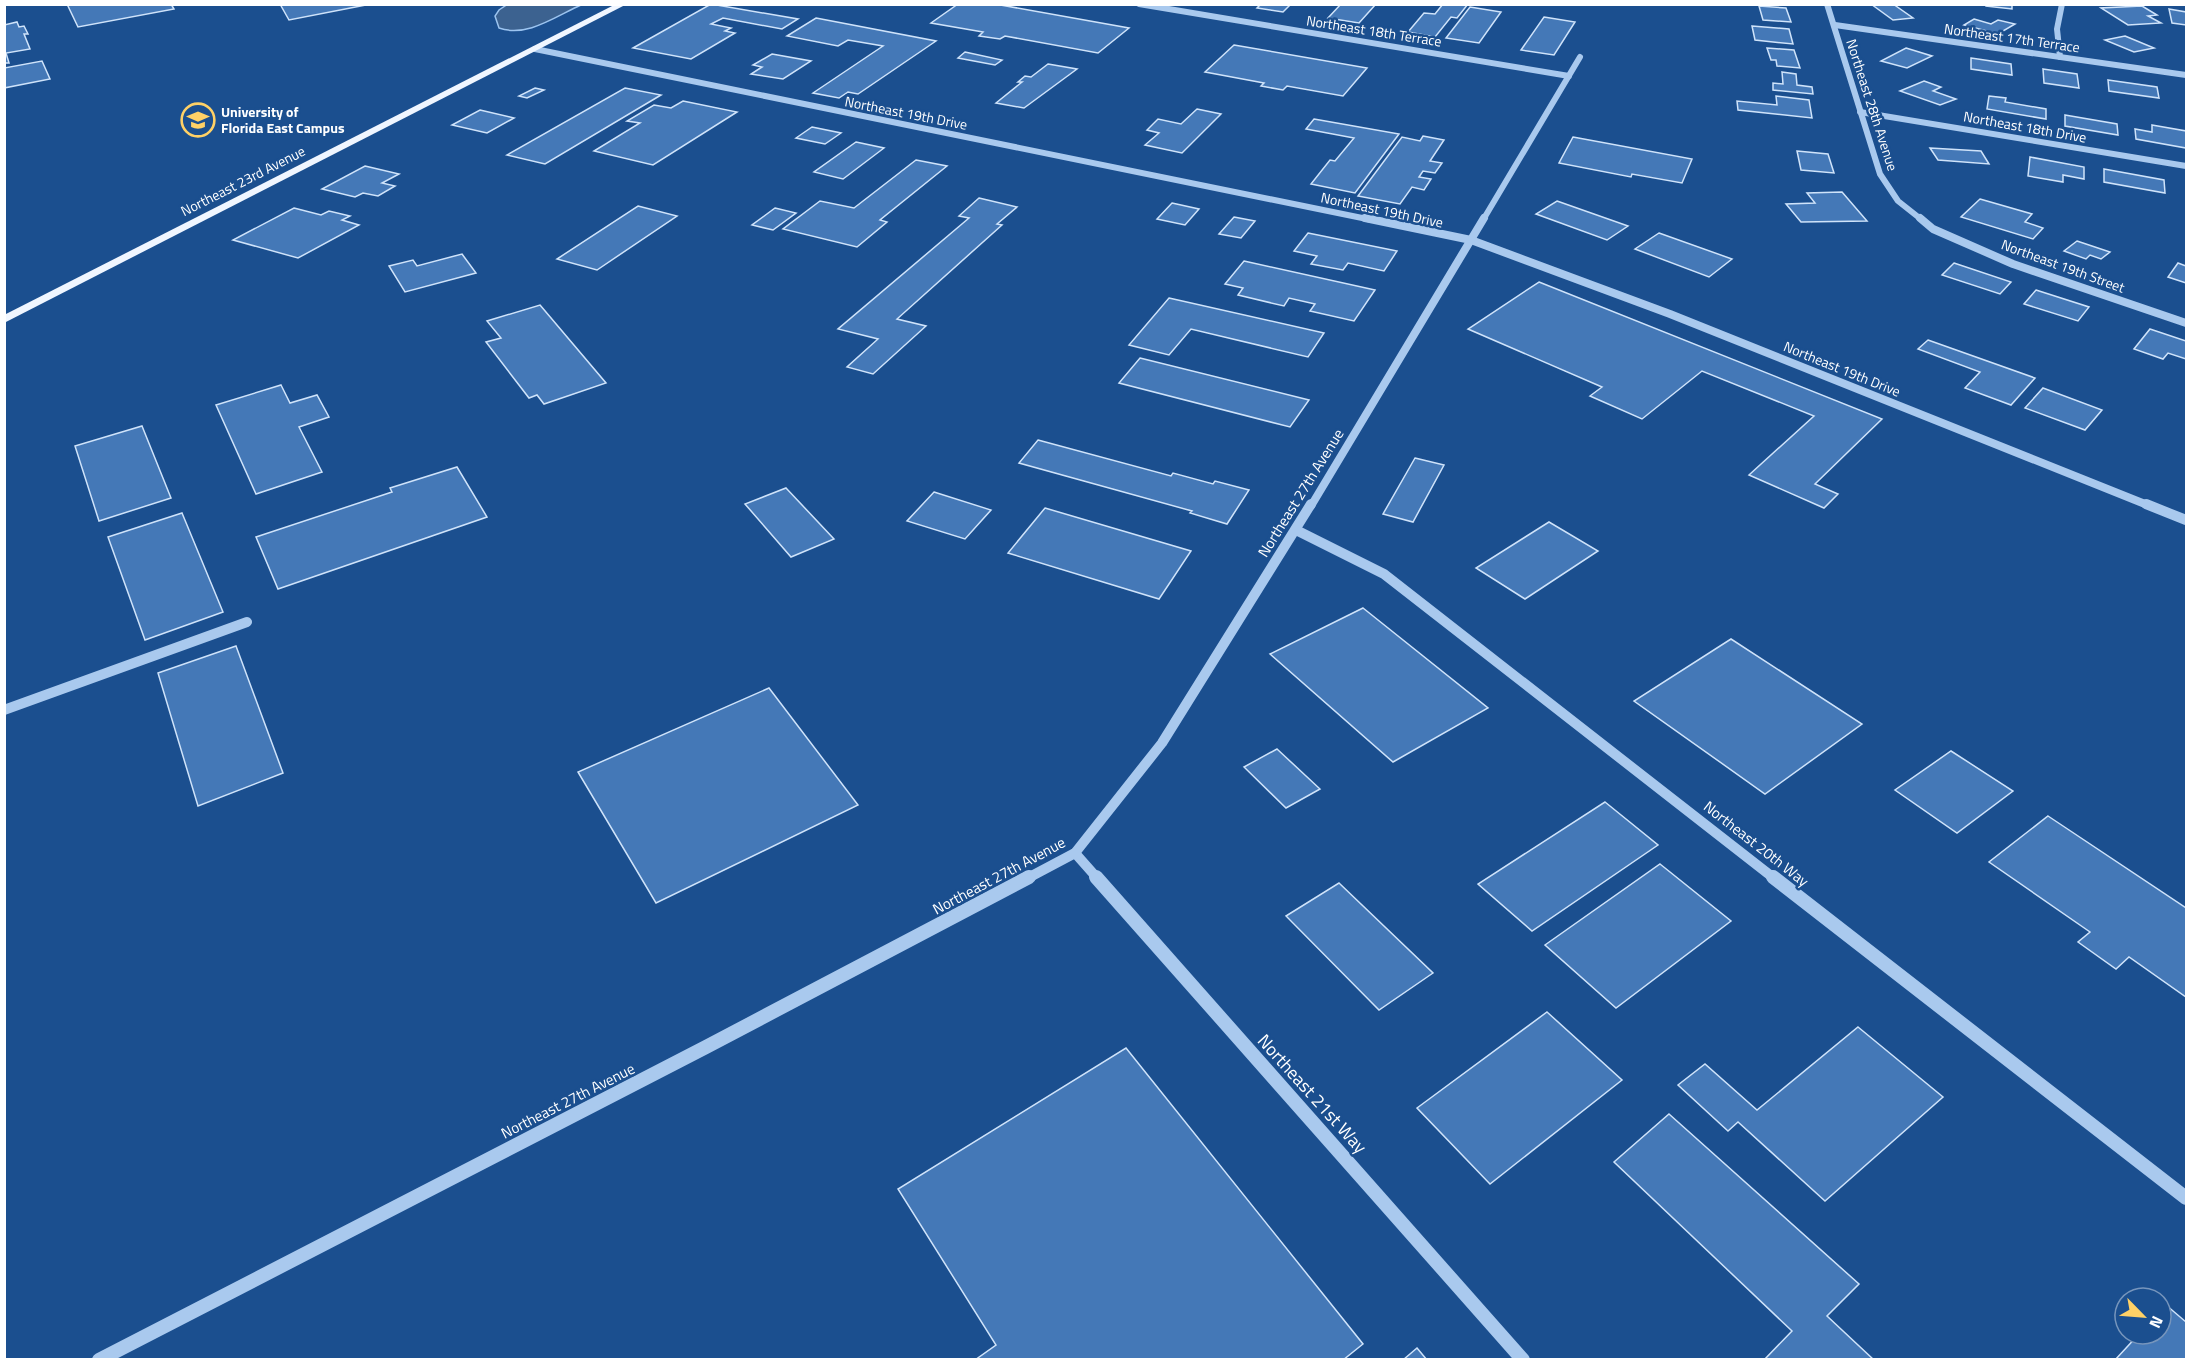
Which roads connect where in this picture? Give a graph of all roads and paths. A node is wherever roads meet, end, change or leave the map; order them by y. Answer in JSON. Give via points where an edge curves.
{"nodes":[{"id":1,"x":623,"y":4,"type":"edge"},
{"id":2,"x":1139,"y":4,"type":"edge"},
{"id":3,"x":1827,"y":4,"type":"edge"},
{"id":4,"x":2062,"y":4,"type":"edge"},
{"id":5,"x":1835,"y":25,"type":"junction"},
{"id":6,"x":535,"y":49,"type":"junction"},
{"id":7,"x":1580,"y":57,"type":"dead end"},
{"id":8,"x":2060,"y":57,"type":"junction"},
{"id":9,"x":2187,"y":75,"type":"edge"},
{"id":10,"x":1569,"y":76,"type":"junction"},
{"id":11,"x":1860,"y":112,"type":"junction"},
{"id":12,"x":2187,"y":166,"type":"edge"},
{"id":13,"x":1933,"y":229,"type":"joint"},
{"id":14,"x":1471,"y":240,"type":"junction"},
{"id":15,"x":4,"y":320,"type":"edge"},
{"id":16,"x":2187,"y":323,"type":"edge"},
{"id":17,"x":2187,"y":520,"type":"edge"},
{"id":18,"x":1296,"y":530,"type":"junction"},
{"id":19,"x":247,"y":622,"type":"dead end"},
{"id":20,"x":4,"y":710,"type":"edge"},
{"id":21,"x":1075,"y":853,"type":"junction"},
{"id":22,"x":2187,"y":1197,"type":"edge"},
{"id":23,"x":99,"y":1359,"type":"edge"},
{"id":24,"x":1523,"y":1359,"type":"edge"}],
"edges":[{"from":1,"to":6,"type":"main road","name":"Northeast 23rd Avenue"},
{"from":2,"to":10,"type":"street","name":"Northeast 18th Terrace"},
{"from":3,"to":5,"type":"street","name":"Northeast 28th Avenue"},
{"from":4,"to":8,"type":"street","via":[[2057,29]]},
{"from":5,"to":8,"type":"street","name":"Northeast 17th Terrace"},
{"from":5,"to":11,"type":"street","name":"Northeast 28th Avenue"},
{"from":6,"to":14,"type":"street","name":"Northeast 19th Drive"},
{"from":6,"to":15,"type":"main road","name":"Northeast 23rd Avenue"},
{"from":7,"to":10,"type":"street","name":"Northeast 27th Avenue"},
{"from":8,"to":9,"type":"street","name":"Northeast 17th Terrace"},
{"from":10,"to":14,"type":"street","name":"Northeast 27th Avenue"},
{"from":11,"to":12,"type":"street","name":"Northeast 18th Drive"},
{"from":11,"to":13,"type":"street","name":"Northeast 28th Avenue","via":[[1880,174],[1898,201]]},
{"from":13,"to":16,"type":"street","name":"Northeast 19th Street","via":[[2013,264]]},
{"from":14,"to":17,"type":"street","name":"Northeast 19th Drive","via":[[1670,314]]},
{"from":14,"to":18,"type":"street","name":"Northeast 27th Avenue"},
{"from":18,"to":21,"type":"street","name":"Northeast 27th Avenue","via":[[1162,743]]},
{"from":18,"to":22,"type":"street","name":"Northeast 20th Way","via":[[1384,574]]},
{"from":19,"to":20,"type":"street"},
{"from":21,"to":23,"type":"street","name":"Northeast 27th Avenue"},
{"from":21,"to":24,"type":"street","name":"Northeast 21st Way"}]}
